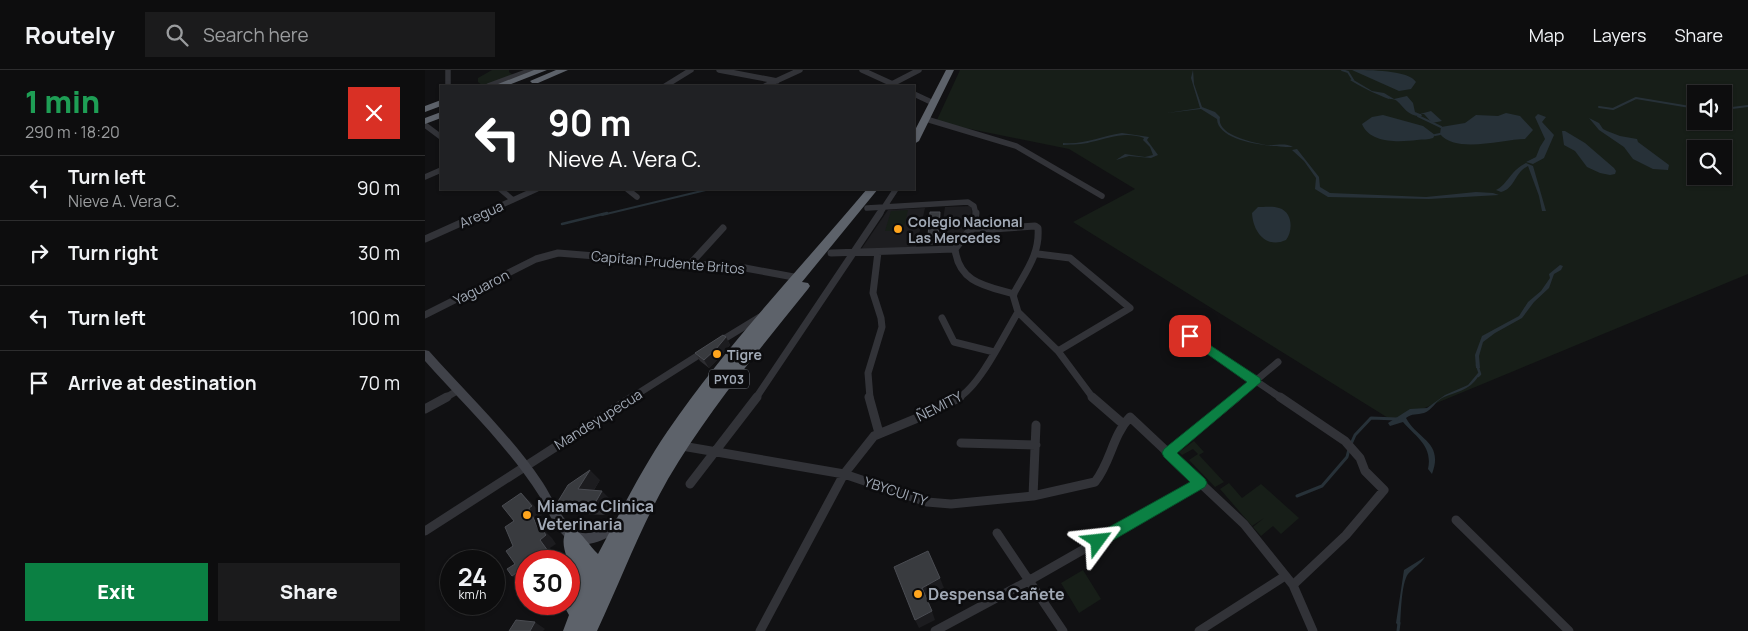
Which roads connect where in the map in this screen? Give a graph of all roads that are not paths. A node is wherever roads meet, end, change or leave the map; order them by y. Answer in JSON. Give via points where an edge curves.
{"nodes":[{"id":1,"x":448,"y":70,"type":"edge"},
{"id":2,"x":532,"y":70,"type":"edge"},
{"id":3,"x":543,"y":70,"type":"edge"},
{"id":4,"x":564,"y":70,"type":"edge"},
{"id":5,"x":573,"y":70,"type":"edge"},
{"id":6,"x":691,"y":70,"type":"edge"},
{"id":7,"x":719,"y":70,"type":"edge"},
{"id":8,"x":800,"y":70,"type":"edge"},
{"id":9,"x":862,"y":70,"type":"edge"},
{"id":10,"x":919,"y":70,"type":"edge"},
{"id":11,"x":943,"y":70,"type":"edge"},
{"id":12,"x":950,"y":70,"type":"edge"},
{"id":13,"x":777,"y":81,"type":"junction"},
{"id":14,"x":448,"y":85,"type":"edge"},
{"id":15,"x":491,"y":85,"type":"edge"},
{"id":16,"x":501,"y":85,"type":"edge"},
{"id":17,"x":523,"y":85,"type":"edge"},
{"id":18,"x":533,"y":85,"type":"edge"},
{"id":19,"x":667,"y":85,"type":"edge"},
{"id":20,"x":767,"y":85,"type":"edge"},
{"id":21,"x":894,"y":85,"type":"edge"},
{"id":22,"x":915,"y":94,"type":"edge"},
{"id":23,"x":929,"y":101,"type":"junction"},
{"id":24,"x":440,"y":105,"type":"edge"},
{"id":25,"x":440,"y":106,"type":"edge"},
{"id":26,"x":425,"y":109,"type":"edge"},
{"id":27,"x":425,"y":113,"type":"edge"},
{"id":28,"x":440,"y":116,"type":"edge"},
{"id":29,"x":440,"y":119,"type":"edge"},
{"id":30,"x":926,"y":119,"type":"junction"},
{"id":31,"x":425,"y":124,"type":"edge"},
{"id":32,"x":915,"y":129,"type":"edge"},
{"id":33,"x":440,"y":137,"type":"edge"},
{"id":34,"x":915,"y":139,"type":"edge"},
{"id":35,"x":440,"y":170,"type":"edge"},
{"id":36,"x":425,"y":177,"type":"edge"},
{"id":37,"x":501,"y":190,"type":"edge"},
{"id":38,"x":535,"y":190,"type":"edge"},
{"id":39,"x":628,"y":190,"type":"edge"},
{"id":40,"x":872,"y":190,"type":"edge"},
{"id":41,"x":879,"y":190,"type":"edge"},
{"id":42,"x":895,"y":190,"type":"edge"},
{"id":43,"x":1102,"y":196,"type":"dead end"},
{"id":44,"x":637,"y":197,"type":"dead end"},
{"id":45,"x":513,"y":200,"type":"junction"},
{"id":46,"x":883,"y":207,"type":"junction"},
{"id":47,"x":867,"y":208,"type":"junction"},
{"id":48,"x":723,"y":228,"type":"dead end"},
{"id":49,"x":974,"y":228,"type":"junction"},
{"id":50,"x":425,"y":239,"type":"edge"},
{"id":51,"x":955,"y":249,"type":"junction"},
{"id":52,"x":878,"y":252,"type":"junction"},
{"id":53,"x":831,"y":253,"type":"junction"},
{"id":54,"x":854,"y":253,"type":"junction"},
{"id":55,"x":1038,"y":254,"type":"junction"},
{"id":56,"x":537,"y":259,"type":"joint"},
{"id":57,"x":691,"y":263,"type":"junction"},
{"id":58,"x":799,"y":278,"type":"junction"},
{"id":59,"x":1014,"y":294,"type":"junction"},
{"id":60,"x":773,"y":309,"type":"junction"},
{"id":61,"x":1018,"y":312,"type":"junction"},
{"id":62,"x":425,"y":315,"type":"edge"},
{"id":63,"x":942,"y":318,"type":"dead end"},
{"id":64,"x":1190,"y":336,"type":"dead end"},
{"id":65,"x":1058,"y":351,"type":"junction"},
{"id":66,"x":994,"y":352,"type":"junction"},
{"id":67,"x":425,"y":354,"type":"edge"},
{"id":68,"x":1278,"y":362,"type":"dead end"},
{"id":69,"x":1255,"y":382,"type":"junction"},
{"id":70,"x":457,"y":391,"type":"junction"},
{"id":71,"x":425,"y":409,"type":"edge"},
{"id":72,"x":1122,"y":424,"type":"junction"},
{"id":73,"x":1036,"y":426,"type":"dead end"},
{"id":74,"x":879,"y":433,"type":"junction"},
{"id":75,"x":961,"y":443,"type":"dead end"},
{"id":76,"x":1036,"y":445,"type":"junction"},
{"id":77,"x":682,"y":446,"type":"junction"},
{"id":78,"x":717,"y":452,"type":"junction"},
{"id":79,"x":1169,"y":453,"type":"junction"},
{"id":80,"x":525,"y":465,"type":"junction"},
{"id":81,"x":844,"y":474,"type":"junction"},
{"id":82,"x":1200,"y":483,"type":"junction"},
{"id":83,"x":690,"y":484,"type":"dead end"},
{"id":84,"x":1033,"y":496,"type":"junction"},
{"id":85,"x":630,"y":513,"type":"junction"},
{"id":86,"x":1455,"y":520,"type":"dead end"},
{"id":87,"x":425,"y":531,"type":"edge"},
{"id":88,"x":997,"y":533,"type":"dead end"},
{"id":89,"x":572,"y":536,"type":"junction"},
{"id":90,"x":622,"y":556,"type":"junction"},
{"id":91,"x":599,"y":566,"type":"junction"},
{"id":92,"x":1285,"y":576,"type":"junction"},
{"id":93,"x":1030,"y":580,"type":"junction"},
{"id":94,"x":1293,"y":585,"type":"junction"},
{"id":95,"x":608,"y":590,"type":"junction"},
{"id":96,"x":763,"y":629,"type":"edge"},
{"id":97,"x":571,"y":631,"type":"edge"},
{"id":98,"x":587,"y":631,"type":"edge"},
{"id":99,"x":935,"y":631,"type":"edge"},
{"id":100,"x":1063,"y":631,"type":"edge"},
{"id":101,"x":1199,"y":631,"type":"edge"},
{"id":102,"x":1313,"y":631,"type":"edge"},
{"id":103,"x":1569,"y":631,"type":"edge"}],
"edges":[{"from":1,"to":14,"type":"street"},
{"from":2,"to":15,"type":"street"},
{"from":3,"to":16,"type":"highway"},
{"from":4,"to":17,"type":"highway"},
{"from":5,"to":18,"type":"highway"},
{"from":6,"to":19,"type":"street"},
{"from":7,"to":13,"type":"street"},
{"from":8,"to":13,"type":"street"},
{"from":9,"to":21,"type":"street"},
{"from":10,"to":21,"type":"street"},
{"from":11,"to":23,"type":"highway"},
{"from":12,"to":30,"type":"highway"},
{"from":13,"to":20,"type":"street"},
{"from":22,"to":23,"type":"street"},
{"from":23,"to":32,"type":"highway"},
{"from":24,"to":26,"type":"highway"},
{"from":25,"to":27,"type":"highway"},
{"from":28,"to":31,"type":"highway"},
{"from":29,"to":31,"type":"highway"},
{"from":30,"to":34,"type":"highway"},
{"from":30,"to":43,"type":"street","via":[[1016,146]]},
{"from":31,"to":33,"type":"street"},
{"from":35,"to":36,"type":"street"},
{"from":37,"to":45,"type":"street"},
{"from":38,"to":45,"type":"street","name":"Aregua"},
{"from":39,"to":44,"type":"street"},
{"from":40,"to":58,"type":"highway","number":"PY03"},
{"from":41,"to":47,"type":"highway","number":"PY03"},
{"from":42,"to":46,"type":"street"},
{"from":45,"to":50,"type":"street","name":"Aregua"},
{"from":46,"to":47,"type":"street"},
{"from":46,"to":49,"type":"street","via":[[969,202],[975,206],[977,214]]},
{"from":46,"to":54,"type":"street"},
{"from":47,"to":53,"type":"highway","number":"PY03"},
{"from":48,"to":57,"type":"street"},
{"from":49,"to":51,"type":"street"},
{"from":49,"to":55,"type":"street","via":[[1035,226],[1039,228]]},
{"from":51,"to":52,"type":"street"},
{"from":51,"to":59,"type":"street","via":[[958,267],[966,277]]},
{"from":52,"to":54,"type":"street"},
{"from":52,"to":74,"type":"street","via":[[874,299],[882,320],[867,383]]},
{"from":53,"to":54,"type":"street"},
{"from":53,"to":77,"type":"highway","number":"PY03","via":[[716,394]]},
{"from":54,"to":78,"type":"street"},
{"from":55,"to":59,"type":"street"},
{"from":55,"to":65,"type":"street","via":[[1070,258],[1130,308]]},
{"from":56,"to":57,"type":"street","name":"Capitan Prudente Britos","via":[[558,253]]},
{"from":56,"to":62,"type":"street","name":"Yaguaron"},
{"from":57,"to":58,"type":"street","name":"Capitan Prudente Britos"},
{"from":58,"to":60,"type":"highway","number":"PY03"},
{"from":59,"to":61,"type":"street"},
{"from":60,"to":80,"type":"street","name":"Mandeyupecua"},
{"from":60,"to":85,"type":"highway","number":"PY03","via":[[672,438]]},
{"from":61,"to":65,"type":"street"},
{"from":61,"to":66,"type":"street","name":"ÑEMITY"},
{"from":63,"to":66,"type":"street","via":[[954,342]]},
{"from":64,"to":69,"type":"street"},
{"from":65,"to":72,"type":"street","via":[[1095,401]]},
{"from":66,"to":74,"type":"street","name":"ÑEMITY","via":[[967,392],[932,412]]},
{"from":67,"to":70,"type":"street"},
{"from":68,"to":69,"type":"street"},
{"from":69,"to":79,"type":"street"},
{"from":69,"to":94,"type":"street","via":[[1345,441],[1360,458],[1365,471],[1384,490],[1346,535]]},
{"from":70,"to":71,"type":"street"},
{"from":70,"to":80,"type":"street"},
{"from":72,"to":79,"type":"street","name":"YBYCUI TY","via":[[1130,417]]},
{"from":72,"to":84,"type":"street","name":"YBYCUI TY","via":[[1095,482]]},
{"from":73,"to":76,"type":"street"},
{"from":74,"to":81,"type":"street","via":[[873,436]]},
{"from":75,"to":76,"type":"street"},
{"from":76,"to":84,"type":"street"},
{"from":77,"to":78,"type":"street","name":"YBYCUI TY"},
{"from":77,"to":90,"type":"highway","number":"PY03","via":[[643,511]]},
{"from":78,"to":81,"type":"street","name":"YBYCUI TY"},
{"from":78,"to":83,"type":"street"},
{"from":79,"to":82,"type":"street"},
{"from":80,"to":87,"type":"street","name":"Mandeyupecua"},
{"from":80,"to":89,"type":"street"},
{"from":81,"to":84,"type":"street","name":"YBYCUI TY","via":[[927,502],[951,504]]},
{"from":81,"to":96,"type":"street"},
{"from":82,"to":92,"type":"street","via":[[1244,524]]},
{"from":82,"to":93,"type":"street"},
{"from":85,"to":89,"type":"street","via":[[603,534],[581,540]]},
{"from":85,"to":91,"type":"highway","number":"PY03"},
{"from":86,"to":103,"type":"street"},
{"from":88,"to":93,"type":"street"},
{"from":89,"to":91,"type":"highway"},
{"from":89,"to":97,"type":"highway","via":[[571,546],[579,573]]},
{"from":90,"to":91,"type":"highway"},
{"from":90,"to":95,"type":"highway","number":"PY03"},
{"from":91,"to":95,"type":"street"},
{"from":91,"to":97,"type":"highway","number":"PY03"},
{"from":92,"to":94,"type":"street"},
{"from":92,"to":101,"type":"street"},
{"from":93,"to":99,"type":"street"},
{"from":93,"to":100,"type":"street"},
{"from":94,"to":102,"type":"street"},
{"from":95,"to":98,"type":"highway","number":"PY03"}]}
